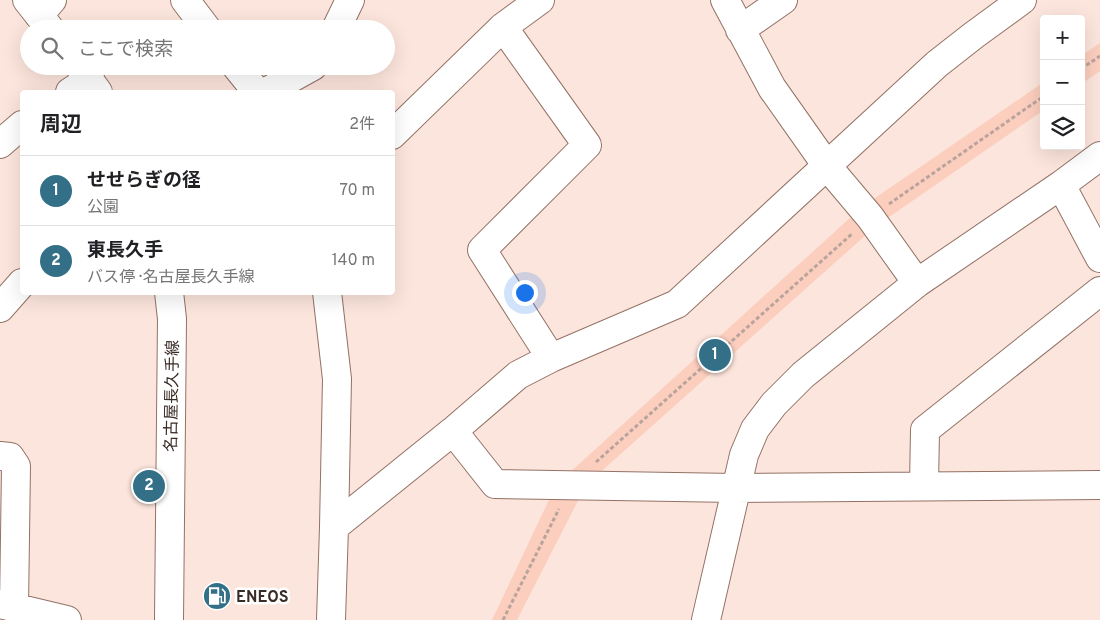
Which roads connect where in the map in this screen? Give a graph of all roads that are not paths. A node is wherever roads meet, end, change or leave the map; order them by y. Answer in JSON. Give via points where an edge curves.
{"nodes":[{"id":1,"x":185,"y":0,"type":"edge"},
{"id":2,"x":350,"y":0,"type":"edge"},
{"id":3,"x":540,"y":0,"type":"edge"},
{"id":4,"x":725,"y":0,"type":"edge"},
{"id":5,"x":783,"y":0,"type":"edge"},
{"id":6,"x":1022,"y":0,"type":"edge"},
{"id":7,"x":200,"y":20,"type":"edge"},
{"id":8,"x":340,"y":20,"type":"edge"},
{"id":9,"x":503,"y":27,"type":"junction"},
{"id":10,"x":740,"y":30,"type":"junction"},
{"id":11,"x":243,"y":75,"type":"edge"},
{"id":12,"x":297,"y":75,"type":"edge"},
{"id":13,"x":255,"y":90,"type":"edge"},
{"id":14,"x":270,"y":90,"type":"edge"},
{"id":15,"x":20,"y":128,"type":"edge"},
{"id":16,"x":395,"y":132,"type":"edge"},
{"id":17,"x":0,"y":144,"type":"edge"},
{"id":18,"x":1100,"y":156,"type":"edge"},
{"id":19,"x":828,"y":166,"type":"junction"},
{"id":20,"x":1061,"y":185,"type":"junction"},
{"id":21,"x":1100,"y":258,"type":"edge"},
{"id":22,"x":917,"y":283,"type":"junction"},
{"id":23,"x":20,"y":285,"type":"edge"},
{"id":24,"x":1100,"y":290,"type":"edge"},
{"id":25,"x":169,"y":295,"type":"edge"},
{"id":26,"x":327,"y":295,"type":"edge"},
{"id":27,"x":0,"y":308,"type":"edge"},
{"id":28,"x":551,"y":358,"type":"junction"},
{"id":29,"x":453,"y":431,"type":"junction"},
{"id":30,"x":0,"y":456,"type":"edge"},
{"id":31,"x":924,"y":486,"type":"junction"},
{"id":32,"x":1100,"y":486,"type":"edge"},
{"id":33,"x":735,"y":488,"type":"junction"},
{"id":34,"x":334,"y":527,"type":"junction"},
{"id":35,"x":7,"y":606,"type":"edge"},
{"id":36,"x":67,"y":620,"type":"edge"},
{"id":37,"x":169,"y":620,"type":"edge"},
{"id":38,"x":330,"y":620,"type":"edge"},
{"id":39,"x":706,"y":620,"type":"edge"}],
"edges":[{"from":1,"to":7,"type":"street"},
{"from":2,"to":8,"type":"street"},
{"from":3,"to":9,"type":"street"},
{"from":4,"to":10,"type":"street"},
{"from":5,"to":10,"type":"street"},
{"from":6,"to":19,"type":"street","via":[[937,64]]},
{"from":9,"to":16,"type":"street"},
{"from":9,"to":28,"type":"street","via":[[587,145],[482,250]]},
{"from":10,"to":19,"type":"street","via":[[772,88]]},
{"from":11,"to":13,"type":"street"},
{"from":12,"to":14,"type":"street"},
{"from":15,"to":17,"type":"street"},
{"from":18,"to":20,"type":"street"},
{"from":19,"to":22,"type":"street","via":[[870,217]]},
{"from":19,"to":28,"type":"street","via":[[677,304]]},
{"from":20,"to":21,"type":"street"},
{"from":20,"to":22,"type":"street"},
{"from":22,"to":33,"type":"street","via":[[803,375],[774,404],[755,429]]},
{"from":23,"to":27,"type":"street"},
{"from":24,"to":31,"type":"street","via":[[925,430]]},
{"from":25,"to":37,"type":"street","name":"名古屋長久手線","via":[[172,320]]},
{"from":26,"to":34,"type":"street","via":[[337,380]]},
{"from":28,"to":29,"type":"street","via":[[518,374]]},
{"from":29,"to":33,"type":"street","via":[[495,484]]},
{"from":29,"to":34,"type":"street"},
{"from":30,"to":35,"type":"street","via":[[10,457],[16,466]]},
{"from":31,"to":32,"type":"street"},
{"from":31,"to":33,"type":"street"},
{"from":33,"to":39,"type":"street"},
{"from":34,"to":38,"type":"street"},
{"from":35,"to":36,"type":"street"}]}
